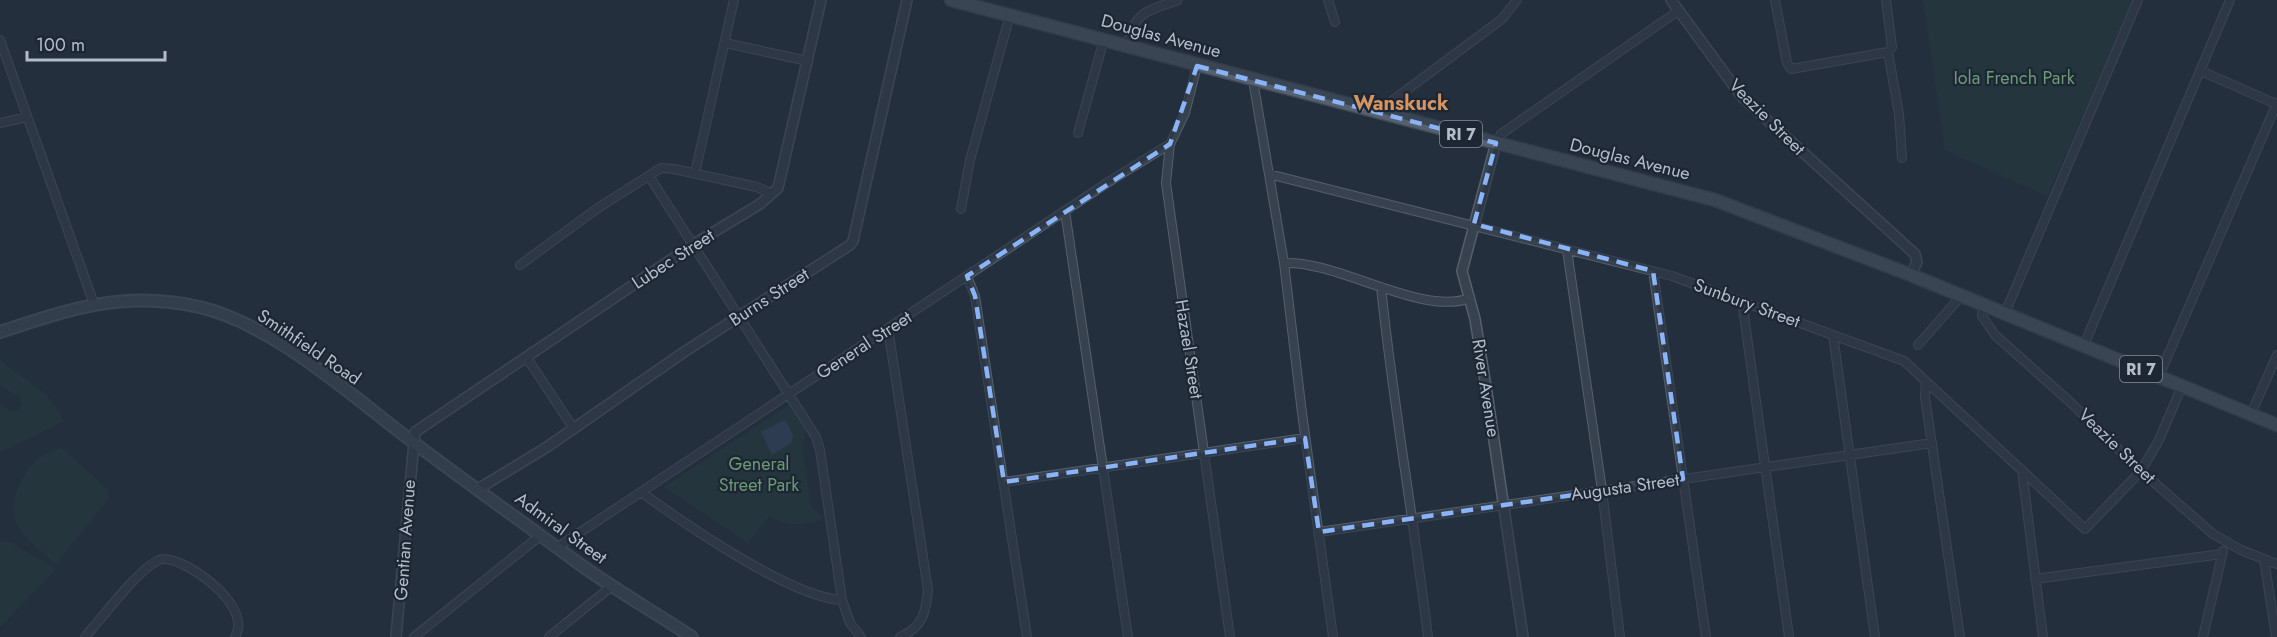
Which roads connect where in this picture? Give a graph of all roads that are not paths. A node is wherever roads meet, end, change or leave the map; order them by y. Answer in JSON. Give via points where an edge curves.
{"nodes":[{"id":1,"x":734,"y":0,"type":"edge"},
{"id":2,"x":821,"y":0,"type":"edge"},
{"id":3,"x":907,"y":0,"type":"edge"},
{"id":4,"x":951,"y":0,"type":"edge"},
{"id":5,"x":1178,"y":0,"type":"edge"},
{"id":6,"x":1328,"y":0,"type":"edge"},
{"id":7,"x":1517,"y":0,"type":"edge"},
{"id":8,"x":1671,"y":0,"type":"edge"},
{"id":9,"x":1775,"y":0,"type":"edge"},
{"id":10,"x":1886,"y":0,"type":"edge"},
{"id":11,"x":2138,"y":0,"type":"edge"},
{"id":12,"x":2230,"y":0,"type":"edge"},
{"id":13,"x":1678,"y":11,"type":"junction"},
{"id":14,"x":1010,"y":15,"type":"junction"},
{"id":15,"x":1335,"y":22,"type":"dead end"},
{"id":16,"x":1104,"y":39,"type":"junction"},
{"id":17,"x":0,"y":40,"type":"edge"},
{"id":18,"x":725,"y":43,"type":"junction"},
{"id":19,"x":1127,"y":45,"type":"junction"},
{"id":20,"x":1888,"y":52,"type":"junction"},
{"id":21,"x":808,"y":62,"type":"junction"},
{"id":22,"x":1197,"y":66,"type":"junction"},
{"id":23,"x":2201,"y":71,"type":"junction"},
{"id":24,"x":1253,"y":80,"type":"junction"},
{"id":25,"x":2277,"y":103,"type":"edge"},
{"id":26,"x":1377,"y":112,"type":"junction"},
{"id":27,"x":27,"y":117,"type":"junction"},
{"id":28,"x":0,"y":123,"type":"edge"},
{"id":29,"x":1078,"y":133,"type":"dead end"},
{"id":30,"x":1496,"y":143,"type":"junction"},
{"id":31,"x":1170,"y":144,"type":"junction"},
{"id":32,"x":1902,"y":158,"type":"dead end"},
{"id":33,"x":695,"y":173,"type":"junction"},
{"id":34,"x":1269,"y":174,"type":"junction"},
{"id":35,"x":649,"y":176,"type":"junction"},
{"id":36,"x":770,"y":193,"type":"junction"},
{"id":37,"x":960,"y":209,"type":"dead end"},
{"id":38,"x":1065,"y":211,"type":"junction"},
{"id":39,"x":1474,"y":224,"type":"junction"},
{"id":40,"x":694,"y":244,"type":"junction"},
{"id":41,"x":1566,"y":250,"type":"junction"},
{"id":42,"x":1284,"y":263,"type":"junction"},
{"id":43,"x":520,"y":266,"type":"dead end"},
{"id":44,"x":1653,"y":272,"type":"junction"},
{"id":45,"x":1911,"y":275,"type":"junction"},
{"id":46,"x":967,"y":276,"type":"junction"},
{"id":47,"x":1381,"y":287,"type":"junction"},
{"id":48,"x":1962,"y":295,"type":"junction"},
{"id":49,"x":1470,"y":298,"type":"junction"},
{"id":50,"x":1742,"y":301,"type":"junction"},
{"id":51,"x":1983,"y":303,"type":"junction"},
{"id":52,"x":94,"y":304,"type":"junction"},
{"id":53,"x":2005,"y":313,"type":"junction"},
{"id":54,"x":740,"y":315,"type":"junction"},
{"id":55,"x":888,"y":328,"type":"junction"},
{"id":56,"x":0,"y":332,"type":"edge"},
{"id":57,"x":1833,"y":335,"type":"junction"},
{"id":58,"x":1918,"y":345,"type":"dead end"},
{"id":59,"x":2084,"y":345,"type":"junction"},
{"id":60,"x":2277,"y":355,"type":"edge"},
{"id":61,"x":526,"y":358,"type":"junction"},
{"id":62,"x":2159,"y":376,"type":"junction"},
{"id":63,"x":1926,"y":381,"type":"junction"},
{"id":64,"x":2182,"y":386,"type":"junction"},
{"id":65,"x":790,"y":394,"type":"junction"},
{"id":66,"x":2251,"y":414,"type":"junction"},
{"id":67,"x":2277,"y":425,"type":"edge"},
{"id":68,"x":574,"y":429,"type":"junction"},
{"id":69,"x":1305,"y":438,"type":"junction"},
{"id":70,"x":412,"y":442,"type":"junction"},
{"id":71,"x":1932,"y":443,"type":"junction"},
{"id":72,"x":1204,"y":454,"type":"junction"},
{"id":73,"x":1850,"y":454,"type":"junction"},
{"id":74,"x":1105,"y":468,"type":"junction"},
{"id":75,"x":1767,"y":468,"type":"junction"},
{"id":76,"x":2022,"y":470,"type":"junction"},
{"id":77,"x":2141,"y":471,"type":"junction"},
{"id":78,"x":1683,"y":479,"type":"junction"},
{"id":79,"x":1004,"y":482,"type":"junction"},
{"id":80,"x":478,"y":489,"type":"junction"},
{"id":81,"x":1602,"y":490,"type":"junction"},
{"id":82,"x":641,"y":492,"type":"junction"},
{"id":83,"x":1505,"y":506,"type":"junction"},
{"id":84,"x":1414,"y":520,"type":"junction"},
{"id":85,"x":1319,"y":532,"type":"junction"},
{"id":86,"x":541,"y":535,"type":"junction"},
{"id":87,"x":2226,"y":541,"type":"junction"},
{"id":88,"x":558,"y":547,"type":"junction"},
{"id":89,"x":2222,"y":554,"type":"junction"},
{"id":90,"x":2264,"y":559,"type":"junction"},
{"id":91,"x":2277,"y":564,"type":"edge"},
{"id":92,"x":2035,"y":579,"type":"junction"},
{"id":93,"x":612,"y":586,"type":"junction"},
{"id":94,"x":842,"y":600,"type":"junction"},
{"id":95,"x":685,"y":635,"type":"edge"},
{"id":96,"x":85,"y":637,"type":"edge"},
{"id":97,"x":235,"y":637,"type":"edge"},
{"id":98,"x":396,"y":637,"type":"edge"},
{"id":99,"x":414,"y":637,"type":"edge"},
{"id":100,"x":549,"y":637,"type":"edge"},
{"id":101,"x":861,"y":637,"type":"edge"},
{"id":102,"x":900,"y":637,"type":"edge"},
{"id":103,"x":1027,"y":637,"type":"edge"},
{"id":104,"x":1128,"y":637,"type":"edge"},
{"id":105,"x":1230,"y":637,"type":"edge"},
{"id":106,"x":1333,"y":637,"type":"edge"},
{"id":107,"x":1428,"y":637,"type":"edge"},
{"id":108,"x":1523,"y":637,"type":"edge"},
{"id":109,"x":1620,"y":637,"type":"edge"},
{"id":110,"x":1706,"y":637,"type":"edge"},
{"id":111,"x":1789,"y":637,"type":"edge"},
{"id":112,"x":1875,"y":637,"type":"edge"},
{"id":113,"x":1960,"y":637,"type":"edge"},
{"id":114,"x":2043,"y":637,"type":"edge"},
{"id":115,"x":2203,"y":637,"type":"edge"},
{"id":116,"x":2276,"y":637,"type":"edge"}],
"edges":[{"from":1,"to":18,"type":"street"},
{"from":2,"to":21,"type":"street","name":"Lubec Street"},
{"from":3,"to":54,"type":"street","name":"Burns Street","via":[[853,241]]},
{"from":4,"to":14,"type":"main road","name":"Douglas Avenue","number":"RI 7"},
{"from":5,"to":19,"type":"street","via":[[1139,17],[1133,23]]},
{"from":6,"to":15,"type":"street"},
{"from":7,"to":26,"type":"street","via":[[1502,19]]},
{"from":8,"to":13,"type":"street","name":"Veazie Street"},
{"from":9,"to":20,"type":"street","via":[[1791,69]]},
{"from":10,"to":20,"type":"street","via":[[1892,47]]},
{"from":11,"to":53,"type":"street"},
{"from":12,"to":23,"type":"street"},
{"from":13,"to":30,"type":"street","via":[[1501,134]]},
{"from":13,"to":45,"type":"street","name":"Veazie Street","via":[[1742,97],[1915,254],[1917,262]]},
{"from":14,"to":16,"type":"main road","name":"Douglas Avenue","number":"RI 7"},
{"from":14,"to":37,"type":"street"},
{"from":16,"to":19,"type":"main road","name":"Douglas Avenue","number":"RI 7"},
{"from":16,"to":29,"type":"street"},
{"from":17,"to":27,"type":"street"},
{"from":18,"to":21,"type":"street"},
{"from":18,"to":33,"type":"street"},
{"from":19,"to":22,"type":"main road","name":"Douglas Avenue","number":"RI 7"},
{"from":20,"to":32,"type":"street"},
{"from":21,"to":36,"type":"street","name":"Lubec Street","via":[[782,178],[778,188]]},
{"from":22,"to":24,"type":"main road","name":"Douglas Avenue","number":"RI 7"},
{"from":22,"to":31,"type":"street","name":"Hazael Street","via":[[1185,113]]},
{"from":23,"to":25,"type":"street"},
{"from":23,"to":59,"type":"street"},
{"from":24,"to":26,"type":"main road","name":"Douglas Avenue","number":"RI 7"},
{"from":24,"to":34,"type":"street"},
{"from":25,"to":62,"type":"street"},
{"from":26,"to":30,"type":"main road","name":"Douglas Avenue","number":"RI 7"},
{"from":27,"to":28,"type":"street"},
{"from":27,"to":52,"type":"street"},
{"from":30,"to":39,"type":"street","name":"River Avenue"},
{"from":30,"to":45,"type":"main road","name":"Douglas Avenue","number":"RI 7","via":[[1715,200]]},
{"from":31,"to":38,"type":"street","name":"General Street"},
{"from":31,"to":72,"type":"street","name":"Hazael Street","via":[[1166,183]]},
{"from":33,"to":35,"type":"street","via":[[661,168]]},
{"from":33,"to":36,"type":"street"},
{"from":34,"to":39,"type":"street","name":"Sunbury Street"},
{"from":34,"to":42,"type":"street"},
{"from":35,"to":40,"type":"street"},
{"from":35,"to":43,"type":"street","via":[[597,208]]},
{"from":36,"to":40,"type":"street","name":"Lubec Street","via":[[760,204]]},
{"from":38,"to":46,"type":"street","name":"General Street"},
{"from":38,"to":74,"type":"street"},
{"from":39,"to":41,"type":"street","name":"Sunbury Street"},
{"from":39,"to":49,"type":"street","name":"River Avenue","via":[[1462,271]]},
{"from":40,"to":54,"type":"street"},
{"from":40,"to":61,"type":"street","name":"Lubec Street"},
{"from":41,"to":44,"type":"street","name":"Sunbury Street"},
{"from":41,"to":81,"type":"street"},
{"from":42,"to":47,"type":"street","via":[[1322,268]]},
{"from":42,"to":69,"type":"street"},
{"from":44,"to":50,"type":"street","name":"Sunbury Street"},
{"from":44,"to":78,"type":"street"},
{"from":45,"to":48,"type":"main road","name":"Douglas Avenue","number":"RI 7"},
{"from":46,"to":55,"type":"street","name":"General Street"},
{"from":46,"to":79,"type":"street","via":[[975,296]]},
{"from":47,"to":49,"type":"street","via":[[1455,304]]},
{"from":47,"to":84,"type":"street","via":[[1389,365]]},
{"from":48,"to":51,"type":"main road","name":"Douglas Avenue","number":"RI 7"},
{"from":48,"to":58,"type":"street"},
{"from":49,"to":83,"type":"street","name":"River Avenue"},
{"from":50,"to":57,"type":"street","name":"Sunbury Street"},
{"from":50,"to":75,"type":"street"},
{"from":51,"to":53,"type":"main road","name":"Douglas Avenue","number":"RI 7"},
{"from":51,"to":77,"type":"street","name":"Veazie Street","via":[[1982,316],[1995,335]]},
{"from":52,"to":56,"type":"main road","name":"Smithfield Road"},
{"from":52,"to":70,"type":"main road","name":"Smithfield Road","via":[[166,301],[201,307],[243,323],[322,373]]},
{"from":53,"to":59,"type":"main road","name":"Douglas Avenue","number":"RI 7"},
{"from":54,"to":65,"type":"street"},
{"from":54,"to":68,"type":"street","name":"Burns Street"},
{"from":55,"to":65,"type":"street","name":"General Street"},
{"from":55,"to":102,"type":"street","via":[[928,590],[927,609],[921,621]]},
{"from":57,"to":63,"type":"street","name":"Sunbury Street","via":[[1904,361]]},
{"from":57,"to":73,"type":"street"},
{"from":59,"to":62,"type":"main road","name":"Douglas Avenue","number":"RI 7"},
{"from":60,"to":66,"type":"street"},
{"from":61,"to":68,"type":"street"},
{"from":61,"to":70,"type":"street","name":"Lubec Street","via":[[422,426]]},
{"from":62,"to":64,"type":"main road","name":"Douglas Avenue","number":"RI 7"},
{"from":63,"to":71,"type":"street"},
{"from":63,"to":76,"type":"street","name":"Sunbury Street"},
{"from":64,"to":66,"type":"main road","name":"Douglas Avenue","number":"RI 7"},
{"from":64,"to":77,"type":"street"},
{"from":65,"to":82,"type":"street","name":"General Street"},
{"from":65,"to":94,"type":"street","via":[[809,423],[820,450]]},
{"from":66,"to":67,"type":"main road","name":"Douglas Avenue","number":"RI 7"},
{"from":68,"to":80,"type":"street","name":"Burns Street"},
{"from":69,"to":72,"type":"street"},
{"from":69,"to":85,"type":"street"},
{"from":70,"to":80,"type":"main road","name":"Admiral Street"},
{"from":70,"to":98,"type":"street","name":"Gentian Avenue"},
{"from":71,"to":73,"type":"street","name":"Augusta Street"},
{"from":71,"to":113,"type":"street"},
{"from":72,"to":74,"type":"street"},
{"from":72,"to":105,"type":"street","name":"Hazael Street"},
{"from":73,"to":75,"type":"street","name":"Augusta Street"},
{"from":73,"to":112,"type":"street"},
{"from":74,"to":79,"type":"street"},
{"from":74,"to":104,"type":"street"},
{"from":75,"to":78,"type":"street","name":"Augusta Street"},
{"from":75,"to":111,"type":"street"},
{"from":76,"to":77,"type":"street","name":"Sunbury Street","via":[[2085,529]]},
{"from":76,"to":92,"type":"street"},
{"from":77,"to":87,"type":"street","name":"Veazie Street"},
{"from":78,"to":81,"type":"street","name":"Augusta Street"},
{"from":78,"to":110,"type":"street"},
{"from":79,"to":103,"type":"street"},
{"from":80,"to":86,"type":"main road","name":"Admiral Street"},
{"from":81,"to":83,"type":"street","name":"Augusta Street"},
{"from":81,"to":109,"type":"street"},
{"from":82,"to":88,"type":"street","name":"General Street"},
{"from":82,"to":94,"type":"street","via":[[797,588]]},
{"from":83,"to":84,"type":"street","name":"Augusta Street"},
{"from":83,"to":108,"type":"street","name":"River Avenue"},
{"from":84,"to":85,"type":"street","name":"Augusta Street"},
{"from":84,"to":107,"type":"street"},
{"from":85,"to":106,"type":"street"},
{"from":86,"to":88,"type":"main road","name":"Admiral Street"},
{"from":86,"to":99,"type":"street"},
{"from":87,"to":89,"type":"street"},
{"from":87,"to":90,"type":"street","name":"Veazie Street"},
{"from":88,"to":93,"type":"main road","name":"Admiral Street"},
{"from":89,"to":92,"type":"street"},
{"from":89,"to":115,"type":"street"},
{"from":90,"to":91,"type":"street","name":"Veazie Street"},
{"from":90,"to":116,"type":"street"},
{"from":92,"to":114,"type":"street"},
{"from":93,"to":95,"type":"main road","name":"Admiral Street"},
{"from":93,"to":100,"type":"street"},
{"from":94,"to":101,"type":"street","via":[[850,623]]},
{"from":96,"to":97,"type":"street","via":[[147,569],[164,559],[197,573],[224,595],[239,616],[240,629]]}]}
